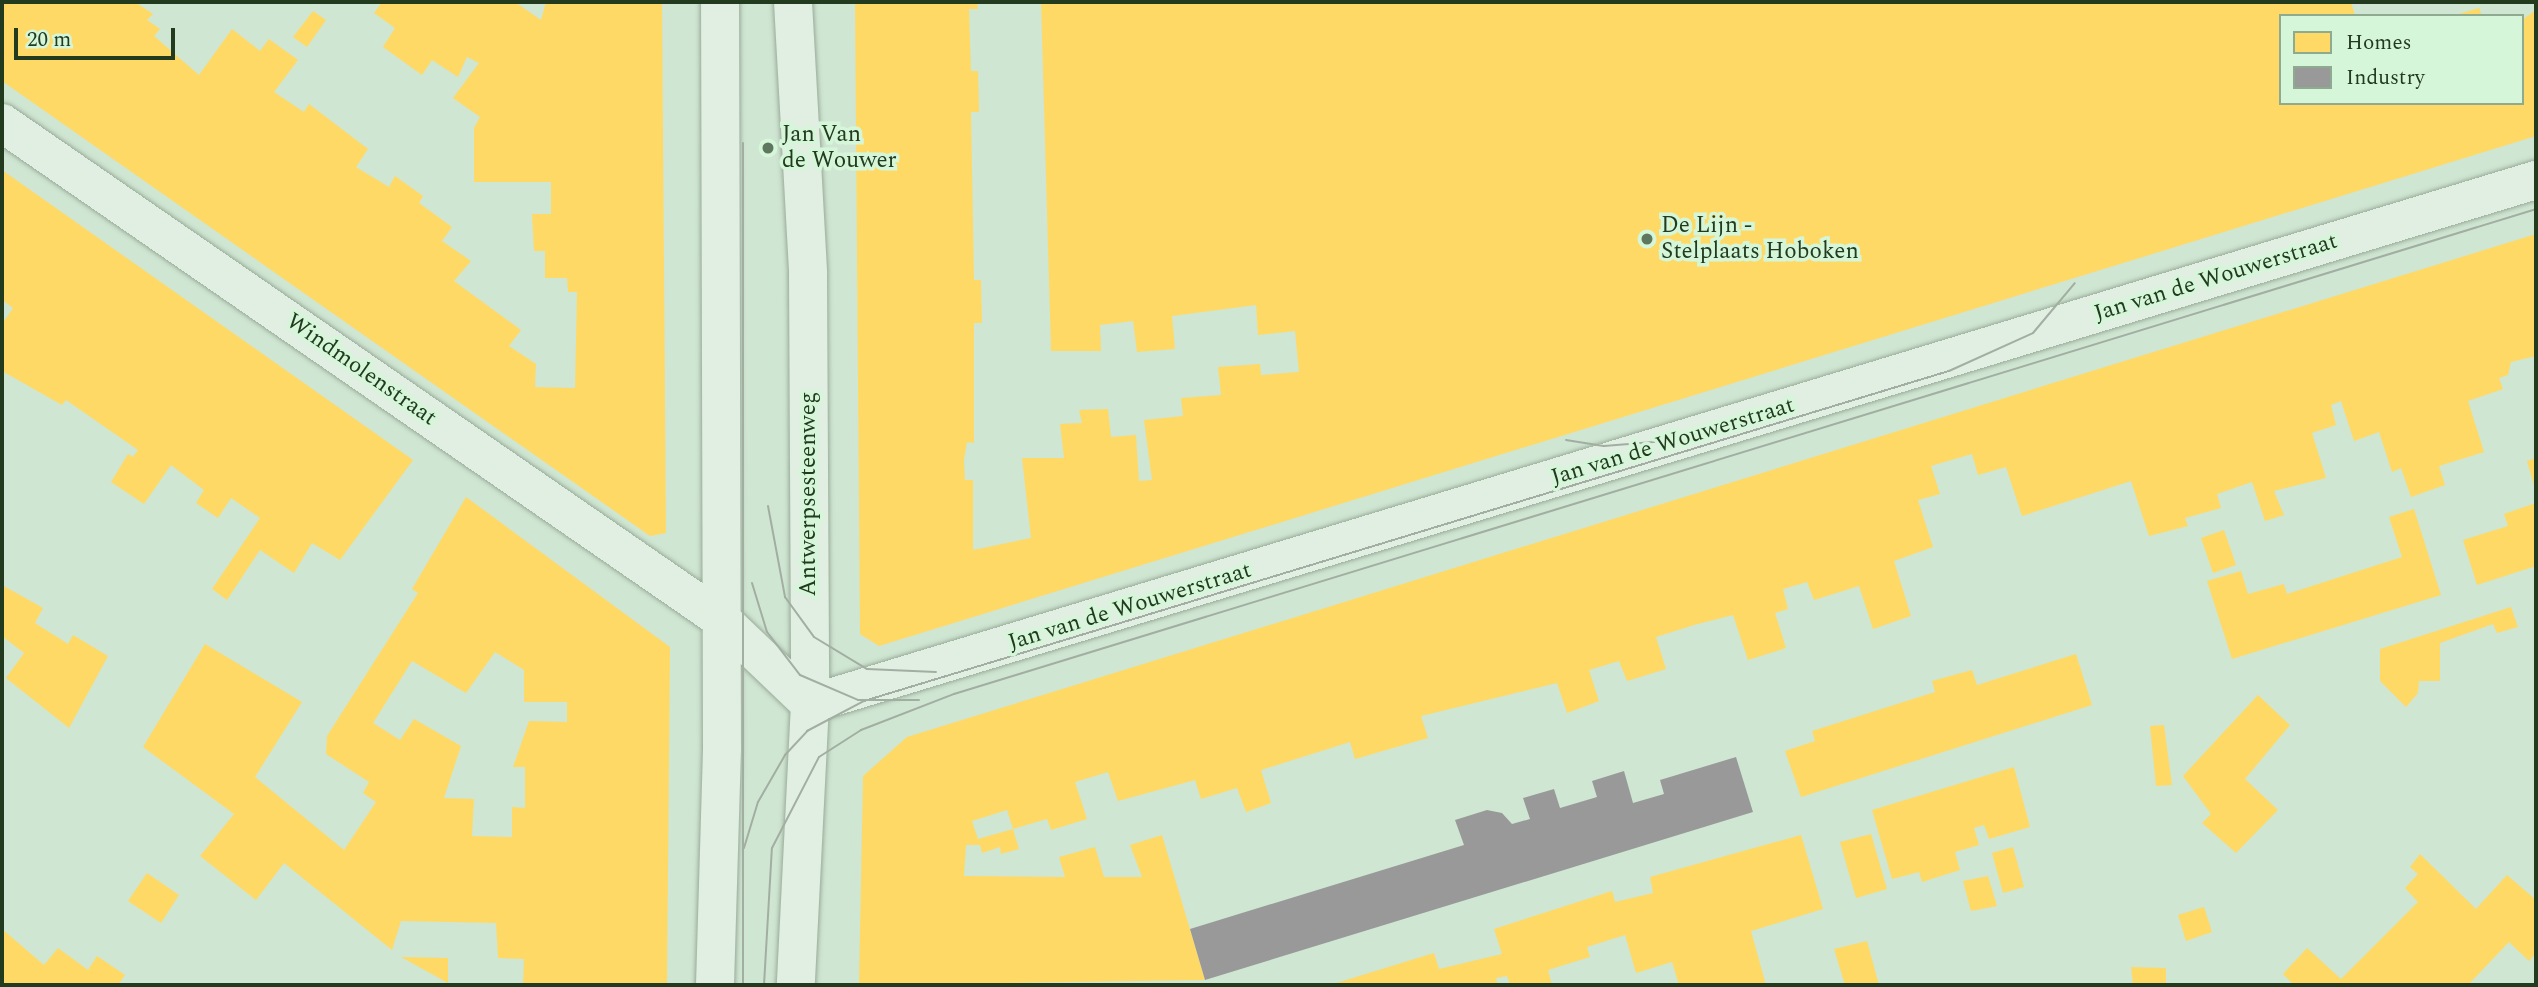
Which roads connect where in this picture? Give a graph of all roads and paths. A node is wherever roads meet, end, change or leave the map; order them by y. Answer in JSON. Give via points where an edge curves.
{"nodes":[{"id":1,"x":720,"y":2,"type":"edge"},
{"id":2,"x":793,"y":2,"type":"edge"},
{"id":3,"x":2,"y":122,"type":"edge"},
{"id":4,"x":2536,"y":180,"type":"edge"},
{"id":5,"x":721,"y":619,"type":"junction"},
{"id":6,"x":810,"y":704,"type":"junction"},
{"id":7,"x":715,"y":985,"type":"edge"},
{"id":8,"x":796,"y":985,"type":"edge"}],
"edges":[{"from":1,"to":5,"type":"street"},
{"from":2,"to":6,"type":"street","name":"Antwerpsesteenweg","via":[[808,274]]},
{"from":3,"to":5,"type":"street","name":"Windmolenstraat"},
{"from":4,"to":6,"type":"street","name":"Jan van de Wouwerstraat"},
{"from":5,"to":6,"type":"street","name":"Windmolenstraat"},
{"from":5,"to":7,"type":"street"},
{"from":6,"to":8,"type":"street","name":"Antwerpsesteenweg"}]}
